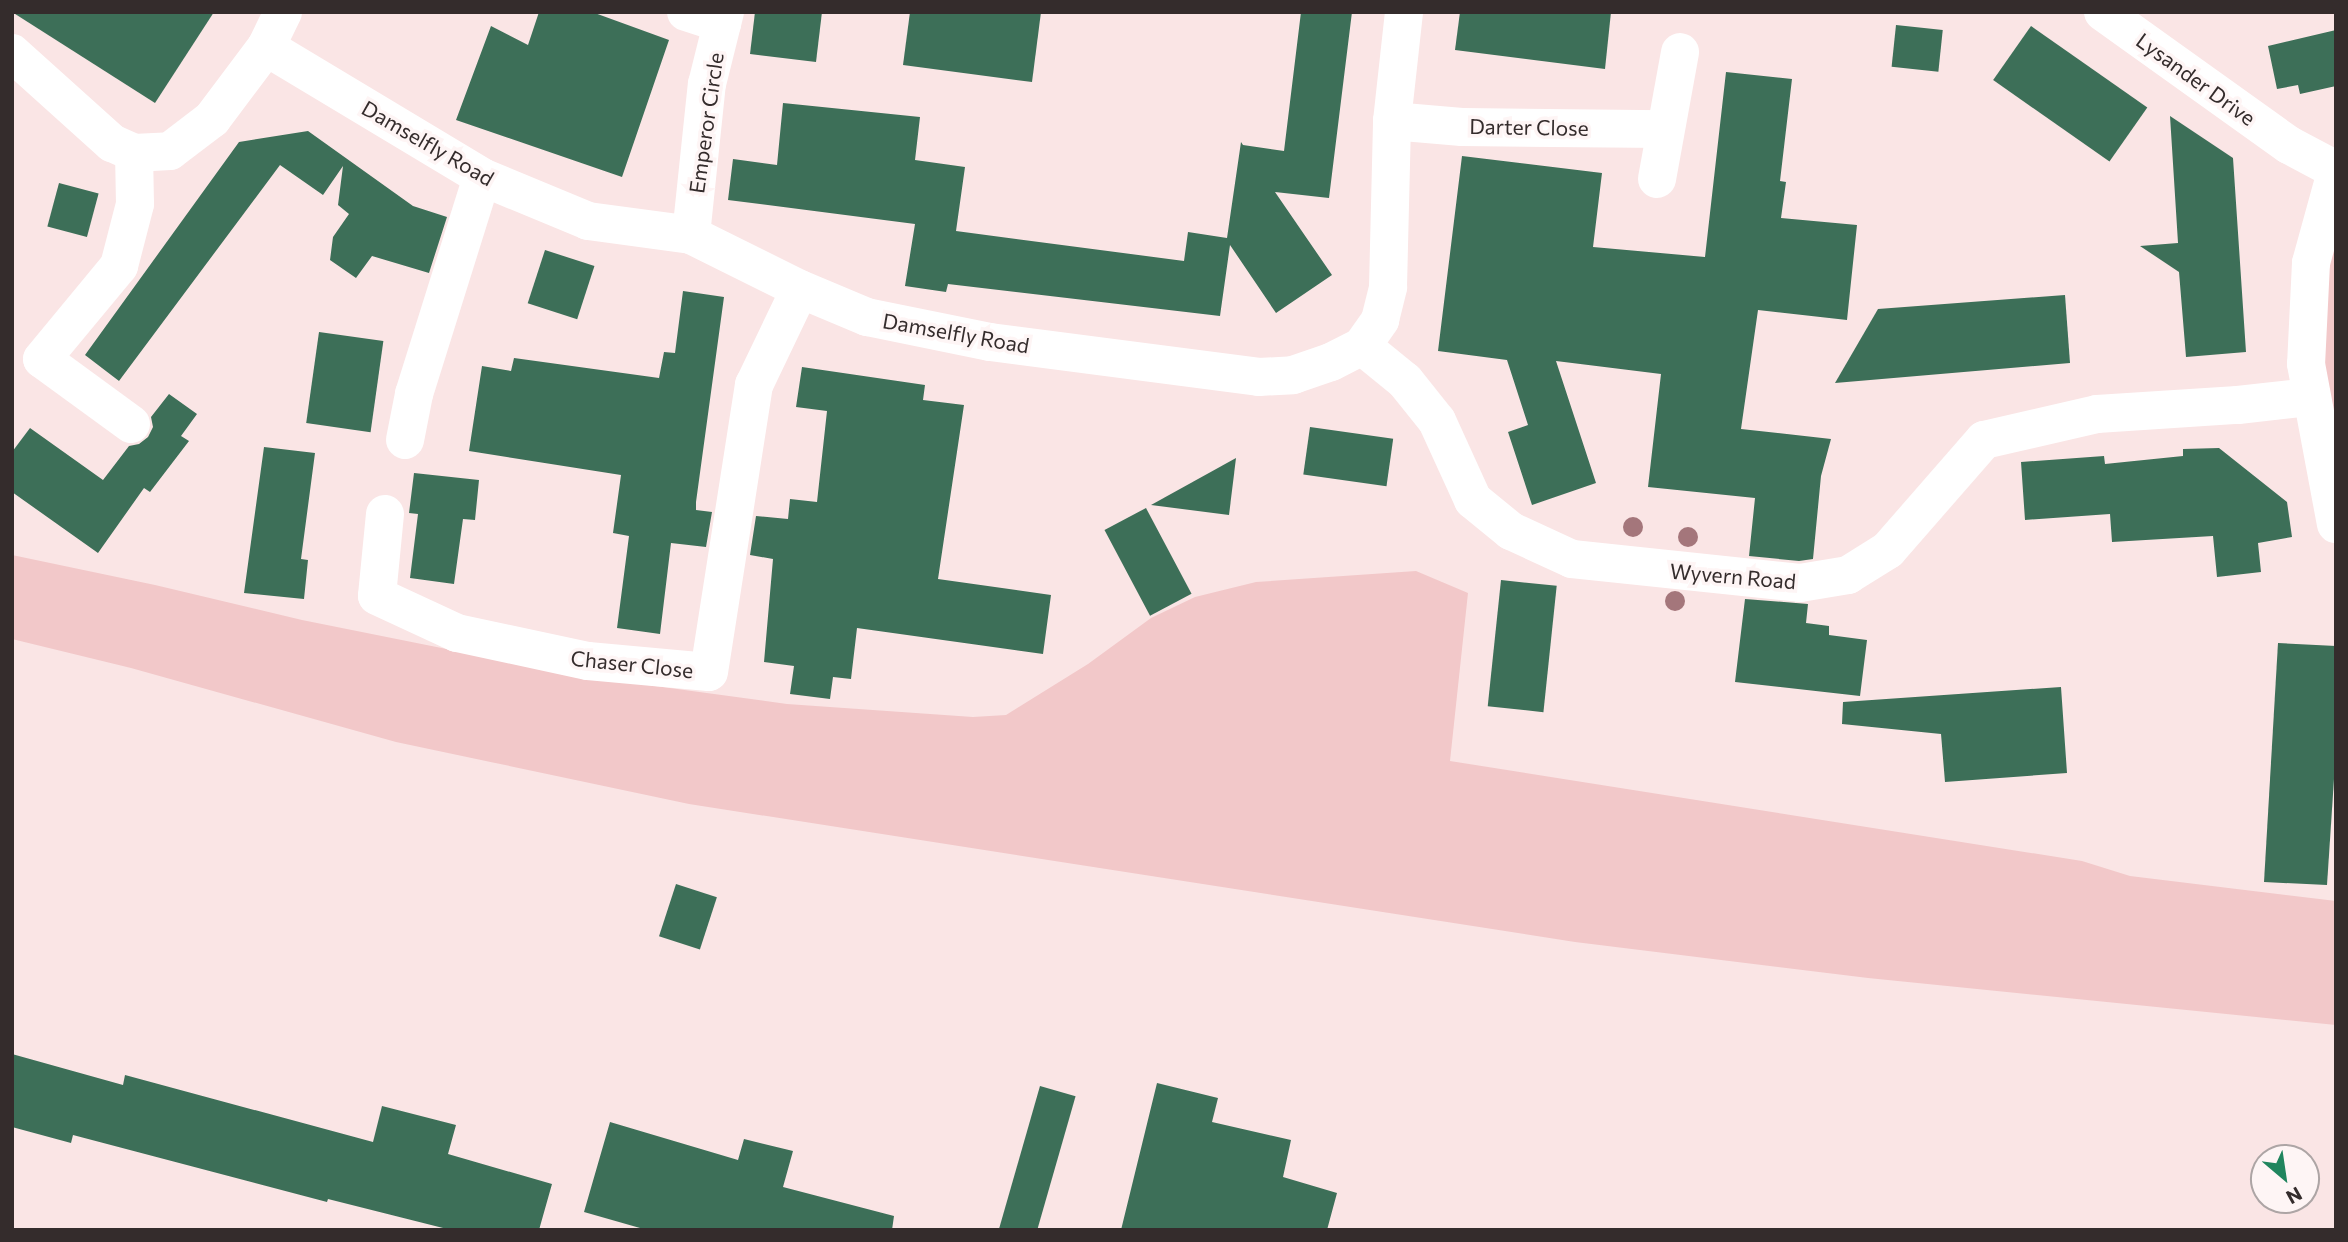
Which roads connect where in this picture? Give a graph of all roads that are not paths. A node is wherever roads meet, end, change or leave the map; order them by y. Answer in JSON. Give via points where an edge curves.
{"nodes":[{"id":1,"x":283,"y":12,"type":"edge"},
{"id":2,"x":685,"y":12,"type":"edge"},
{"id":3,"x":1404,"y":12,"type":"edge"},
{"id":4,"x":2103,"y":12,"type":"edge"},
{"id":5,"x":723,"y":18,"type":"edge"},
{"id":6,"x":266,"y":47,"type":"junction"},
{"id":7,"x":1680,"y":52,"type":"dead end"},
{"id":8,"x":12,"y":53,"type":"edge"},
{"id":9,"x":1392,"y":121,"type":"junction"},
{"id":10,"x":1665,"y":129,"type":"junction"},
{"id":11,"x":134,"y":153,"type":"junction"},
{"id":12,"x":2336,"y":171,"type":"edge"},
{"id":13,"x":482,"y":177,"type":"junction"},
{"id":14,"x":1657,"y":179,"type":"dead end"},
{"id":15,"x":691,"y":235,"type":"junction"},
{"id":16,"x":800,"y":289,"type":"junction"},
{"id":17,"x":1362,"y":346,"type":"junction"},
{"id":18,"x":2311,"y":397,"type":"junction"},
{"id":19,"x":131,"y":424,"type":"dead end"},
{"id":20,"x":405,"y":440,"type":"dead end"},
{"id":21,"x":385,"y":514,"type":"dead end"},
{"id":22,"x":2336,"y":524,"type":"edge"}],
"edges":[{"from":1,"to":6,"type":"street"},
{"from":2,"to":5,"type":"street"},
{"from":3,"to":9,"type":"street"},
{"from":4,"to":12,"type":"street","name":"Lysander Drive","via":[[2289,145]]},
{"from":5,"to":15,"type":"street","name":"Emperor Circle","via":[[707,84]]},
{"from":6,"to":11,"type":"street","via":[[212,119],[170,152]]},
{"from":6,"to":13,"type":"street","name":"Damselfly Road"},
{"from":7,"to":10,"type":"street"},
{"from":8,"to":11,"type":"street","via":[[112,143]]},
{"from":9,"to":10,"type":"street","name":"Darter Close","via":[[1462,127]]},
{"from":9,"to":17,"type":"street","via":[[1388,287],[1380,320]]},
{"from":10,"to":14,"type":"street"},
{"from":11,"to":19,"type":"street","via":[[135,204],[119,266],[42,359]]},
{"from":12,"to":18,"type":"street","via":[[2311,263],[2306,365]]},
{"from":13,"to":15,"type":"street","name":"Damselfly Road","via":[[588,221]]},
{"from":13,"to":20,"type":"street","via":[[414,394]]},
{"from":15,"to":16,"type":"street","name":"Damselfly Road"},
{"from":16,"to":17,"type":"street","name":"Damselfly Road","via":[[867,317],[990,342],[1259,377],[1293,375]]},
{"from":16,"to":21,"type":"street","name":"Chaser Close","via":[[754,384],[709,672],[587,661],[457,633],[377,596]]},
{"from":17,"to":18,"type":"street","name":"Wyvern Road","via":[[1405,381],[1437,421],[1473,500],[1511,531],[1572,559],[1800,583],[1848,575],[1888,550],[1984,440],[2097,414]]},
{"from":18,"to":22,"type":"street"}]}
